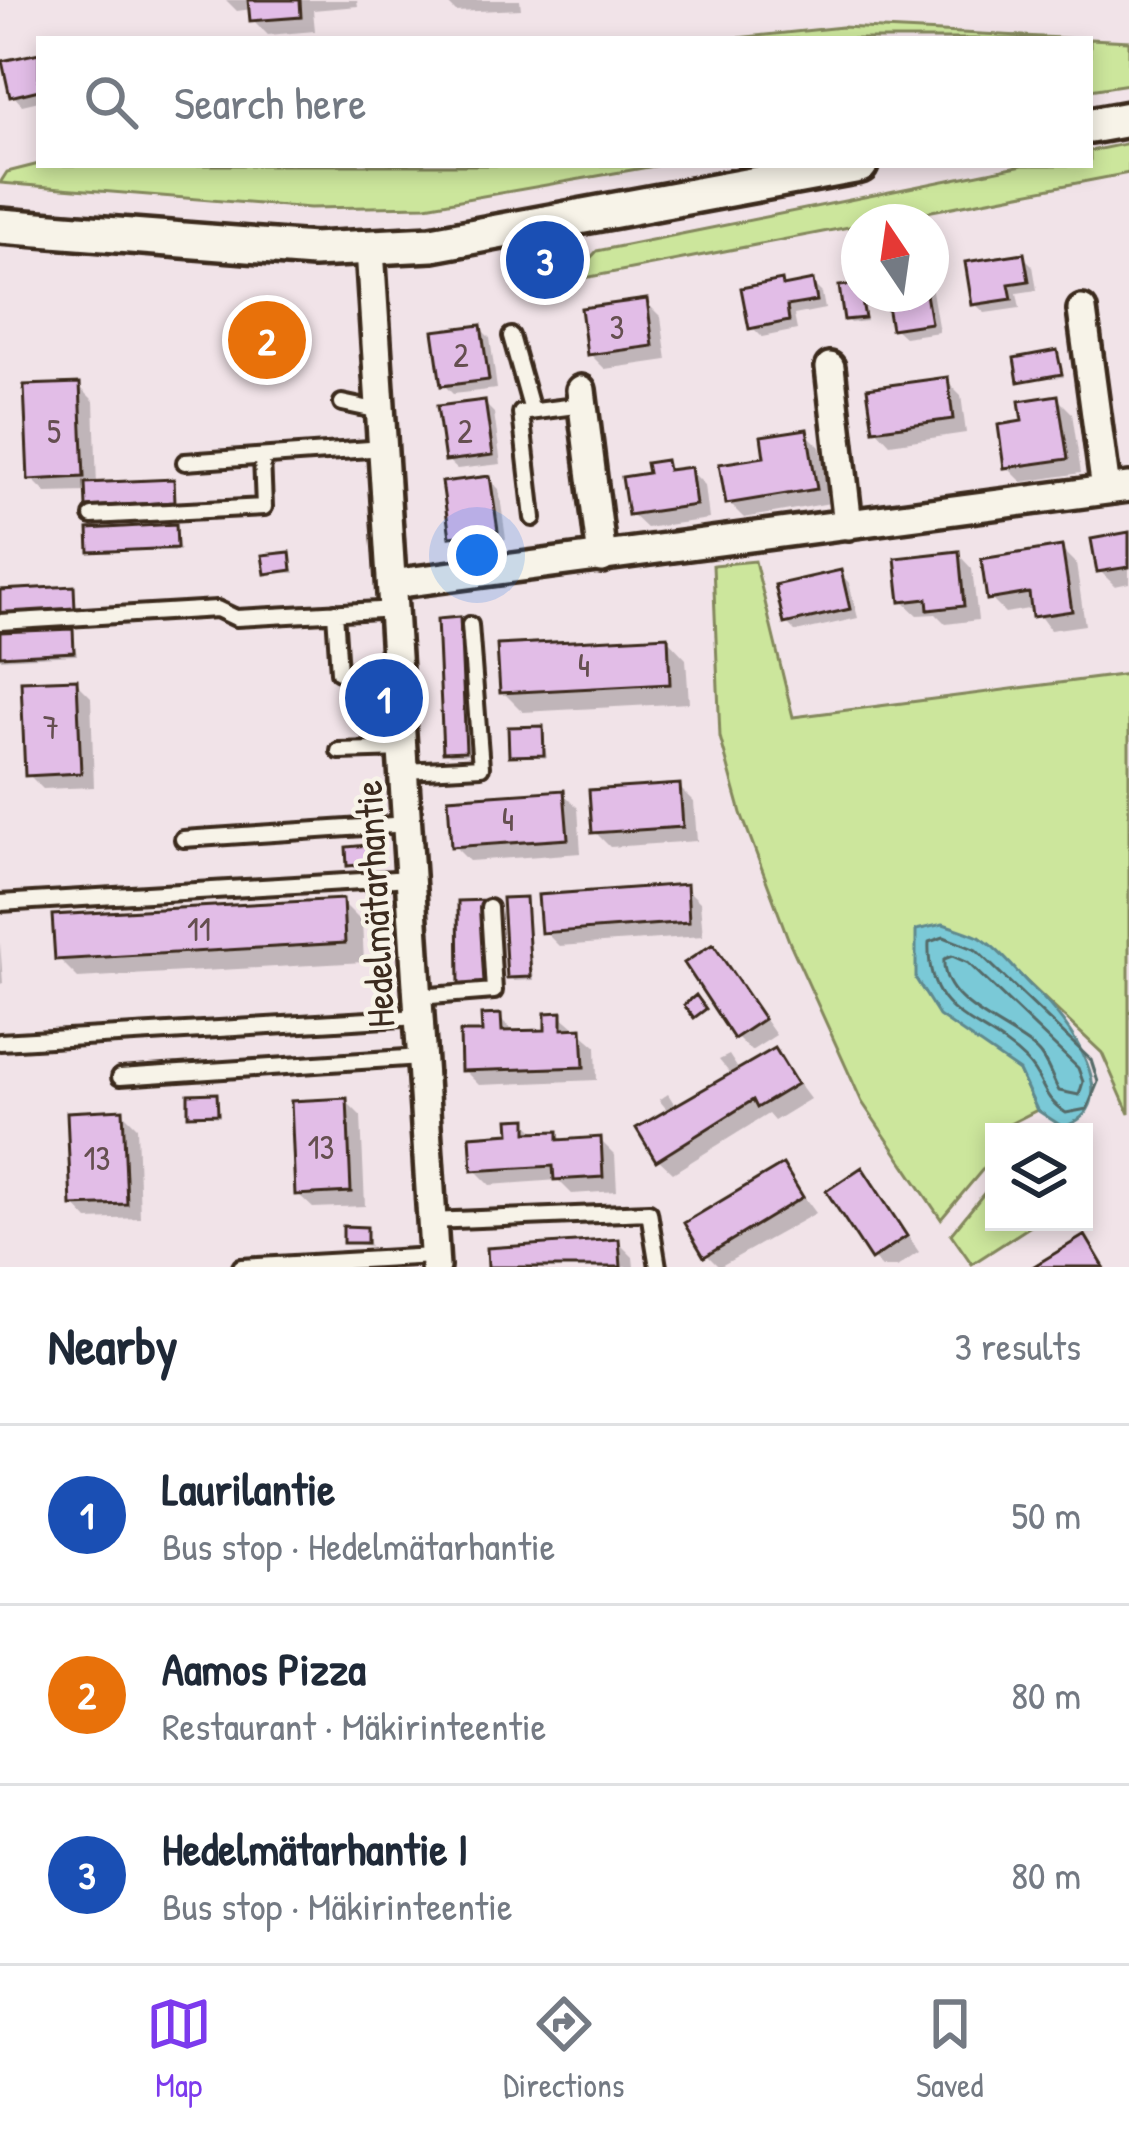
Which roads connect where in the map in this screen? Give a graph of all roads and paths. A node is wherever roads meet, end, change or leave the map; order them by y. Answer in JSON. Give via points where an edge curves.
{"nodes":[{"id":1,"x":1129,"y":119,"type":"edge"},
{"id":2,"x":1093,"y":125,"type":"edge"},
{"id":3,"x":844,"y":168,"type":"edge"},
{"id":4,"x":0,"y":226,"type":"edge"},
{"id":5,"x":370,"y":249,"type":"junction"},
{"id":6,"x":1082,"y":310,"type":"dead end"},
{"id":7,"x":511,"y":336,"type":"dead end"},
{"id":8,"x":830,"y":367,"type":"dead end"},
{"id":9,"x":582,"y":398,"type":"joint"},
{"id":10,"x":342,"y":403,"type":"dead end"},
{"id":11,"x":380,"y":411,"type":"junction"},
{"id":12,"x":532,"y":411,"type":"junction"},
{"id":13,"x":384,"y":448,"type":"junction"},
{"id":14,"x":262,"y":457,"type":"junction"},
{"id":15,"x":185,"y":462,"type":"dead end"},
{"id":16,"x":1117,"y":489,"type":"edge"},
{"id":17,"x":92,"y":516,"type":"dead end"},
{"id":18,"x":533,"y":518,"type":"dead end"},
{"id":19,"x":848,"y":525,"type":"junction"},
{"id":20,"x":602,"y":559,"type":"junction"},
{"id":21,"x":394,"y":596,"type":"junction"},
{"id":22,"x":335,"y":612,"type":"junction"},
{"id":23,"x":0,"y":622,"type":"edge"},
{"id":24,"x":470,"y":625,"type":"dead end"},
{"id":25,"x":339,"y":672,"type":"dead end"},
{"id":26,"x":339,"y":751,"type":"dead end"},
{"id":27,"x":405,"y":760,"type":"junction"},
{"id":28,"x":408,"y":824,"type":"junction"},
{"id":29,"x":183,"y":839,"type":"dead end"},
{"id":30,"x":411,"y":878,"type":"junction"},
{"id":31,"x":0,"y":902,"type":"edge"},
{"id":32,"x":489,"y":908,"type":"dead end"},
{"id":33,"x":418,"y":1007,"type":"junction"},
{"id":34,"x":0,"y":1042,"type":"edge"},
{"id":35,"x":421,"y":1057,"type":"junction"},
{"id":36,"x":120,"y":1077,"type":"dead end"},
{"id":37,"x":430,"y":1221,"type":"junction"},
{"id":38,"x":434,"y":1262,"type":"edge"},
{"id":39,"x":241,"y":1267,"type":"edge"},
{"id":40,"x":658,"y":1267,"type":"edge"}],
"edges":[{"from":1,"to":2,"type":"street"},
{"from":3,"to":5,"type":"street"},
{"from":4,"to":5,"type":"street"},
{"from":5,"to":11,"type":"street","name":"Hedelmätarhantie"},
{"from":6,"to":16,"type":"street"},
{"from":7,"to":12,"type":"lane"},
{"from":8,"to":19,"type":"street"},
{"from":9,"to":12,"type":"lane"},
{"from":9,"to":20,"type":"street"},
{"from":10,"to":11,"type":"lane"},
{"from":11,"to":13,"type":"street","name":"Hedelmätarhantie"},
{"from":12,"to":18,"type":"lane","via":[[521,413]]},
{"from":13,"to":14,"type":"lane"},
{"from":13,"to":21,"type":"street","name":"Hedelmätarhantie"},
{"from":14,"to":15,"type":"lane"},
{"from":14,"to":17,"type":"lane","via":[[264,507]]},
{"from":16,"to":19,"type":"street"},
{"from":19,"to":20,"type":"street"},
{"from":20,"to":21,"type":"street"},
{"from":21,"to":22,"type":"lane"},
{"from":21,"to":27,"type":"street","name":"Hedelmätarhantie"},
{"from":22,"to":23,"type":"lane","via":[[236,618],[217,609]]},
{"from":22,"to":25,"type":"lane"},
{"from":24,"to":27,"type":"lane","via":[[481,767]]},
{"from":26,"to":27,"type":"lane"},
{"from":27,"to":28,"type":"street","name":"Hedelmätarhantie"},
{"from":28,"to":29,"type":"lane"},
{"from":28,"to":30,"type":"street","name":"Hedelmätarhantie"},
{"from":30,"to":31,"type":"lane"},
{"from":30,"to":33,"type":"street","name":"Hedelmätarhantie"},
{"from":32,"to":33,"type":"lane","via":[[494,991]]},
{"from":33,"to":34,"type":"lane"},
{"from":33,"to":35,"type":"street","name":"Hedelmätarhantie"},
{"from":35,"to":36,"type":"lane"},
{"from":35,"to":37,"type":"street","name":"Hedelmätarhantie"},
{"from":37,"to":38,"type":"street","name":"Hedelmätarhantie"},
{"from":37,"to":40,"type":"lane","via":[[649,1212]]},
{"from":38,"to":39,"type":"lane"}]}
